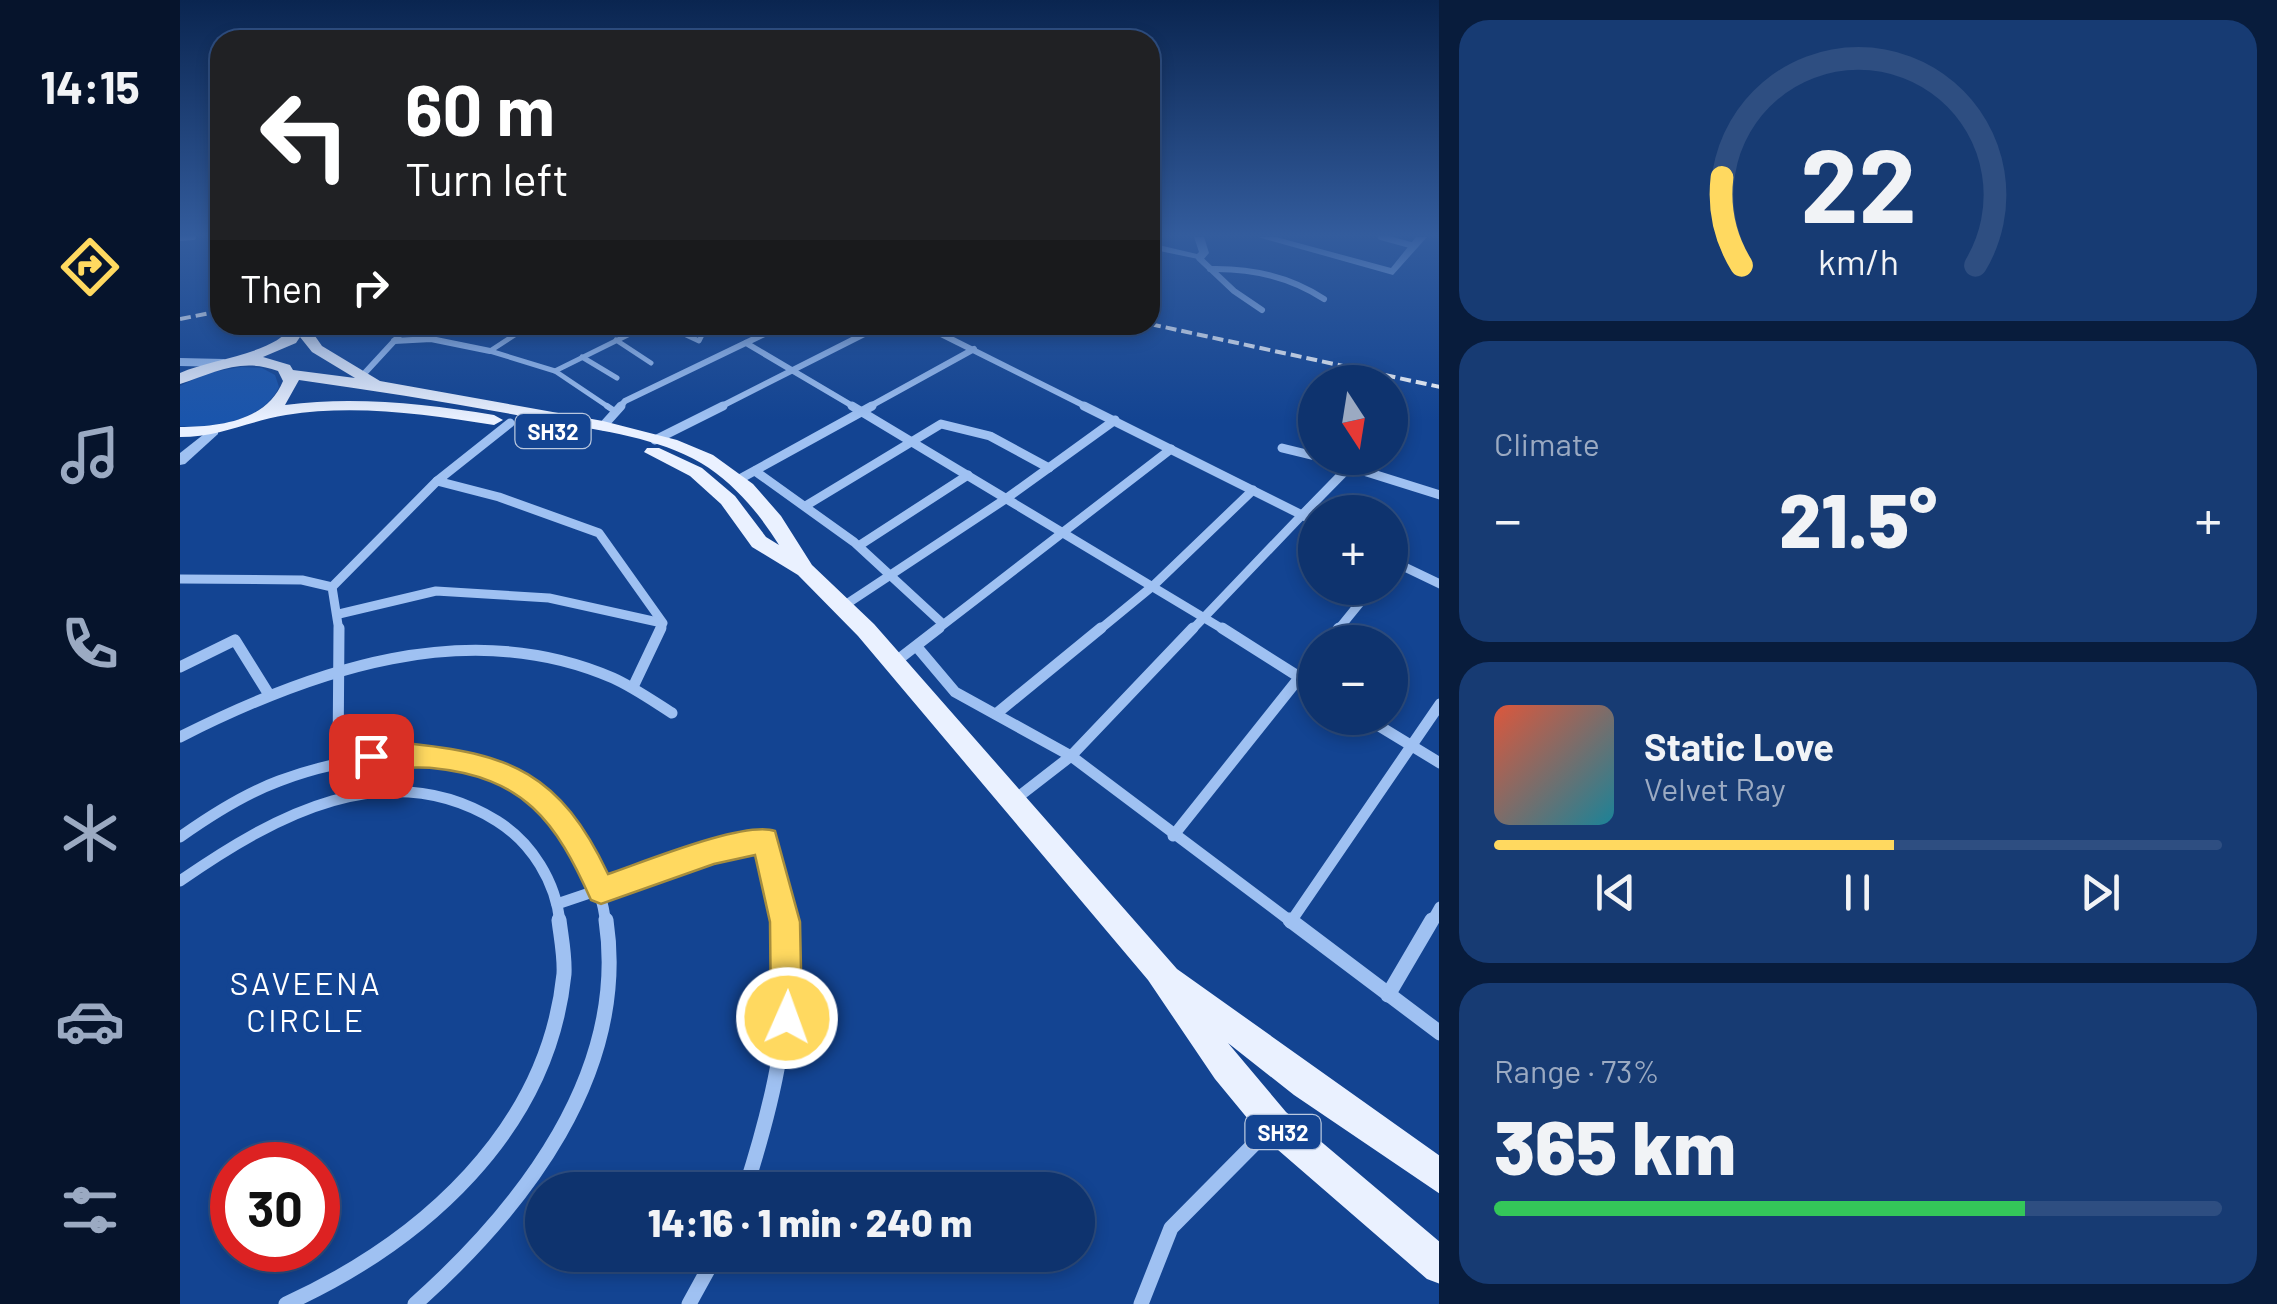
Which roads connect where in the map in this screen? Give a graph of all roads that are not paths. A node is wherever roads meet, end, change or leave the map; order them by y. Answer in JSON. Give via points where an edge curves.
{"nodes":[{"id":1,"x":1247,"y":298,"type":"edge"},
{"id":2,"x":1262,"y":310,"type":"dead end"},
{"id":3,"x":293,"y":335,"type":"edge"},
{"id":4,"x":306,"y":335,"type":"edge"},
{"id":5,"x":399,"y":335,"type":"edge"},
{"id":6,"x":515,"y":335,"type":"edge"},
{"id":7,"x":627,"y":335,"type":"edge"},
{"id":8,"x":762,"y":335,"type":"edge"},
{"id":9,"x":861,"y":335,"type":"edge"},
{"id":10,"x":943,"y":335,"type":"edge"},
{"id":11,"x":394,"y":340,"type":"junction"},
{"id":12,"x":616,"y":340,"type":"junction"},
{"id":13,"x":746,"y":343,"type":"junction"},
{"id":14,"x":317,"y":349,"type":"junction"},
{"id":15,"x":974,"y":350,"type":"junction"},
{"id":16,"x":490,"y":351,"type":"junction"},
{"id":17,"x":582,"y":357,"type":"junction"},
{"id":18,"x":180,"y":362,"type":"edge"},
{"id":19,"x":229,"y":362,"type":"junction"},
{"id":20,"x":650,"y":363,"type":"dead end"},
{"id":21,"x":790,"y":369,"type":"junction"},
{"id":22,"x":555,"y":370,"type":"junction"},
{"id":23,"x":362,"y":376,"type":"junction"},
{"id":24,"x":616,"y":378,"type":"dead end"},
{"id":25,"x":180,"y":379,"type":"edge"},
{"id":26,"x":294,"y":380,"type":"junction"},
{"id":27,"x":382,"y":386,"type":"junction"},
{"id":28,"x":862,"y":412,"type":"junction"},
{"id":29,"x":257,"y":416,"type":"junction"},
{"id":30,"x":610,"y":419,"type":"junction"},
{"id":31,"x":1115,"y":420,"type":"junction"},
{"id":32,"x":510,"y":423,"type":"junction"},
{"id":33,"x":213,"y":431,"type":"junction"},
{"id":34,"x":180,"y":432,"type":"edge"},
{"id":35,"x":655,"y":440,"type":"junction"},
{"id":36,"x":912,"y":442,"type":"junction"},
{"id":37,"x":1282,"y":448,"type":"dead end"},
{"id":38,"x":1171,"y":449,"type":"junction"},
{"id":39,"x":1298,"y":452,"type":"edge"},
{"id":40,"x":180,"y":461,"type":"edge"},
{"id":41,"x":1049,"y":468,"type":"junction"},
{"id":42,"x":755,"y":471,"type":"junction"},
{"id":43,"x":968,"y":475,"type":"junction"},
{"id":44,"x":1340,"y":475,"type":"edge"},
{"id":45,"x":1383,"y":475,"type":"edge"},
{"id":46,"x":437,"y":481,"type":"junction"},
{"id":47,"x":736,"y":481,"type":"junction"},
{"id":48,"x":1253,"y":490,"type":"junction"},
{"id":49,"x":1321,"y":495,"type":"edge"},
{"id":50,"x":1439,"y":495,"type":"edge"},
{"id":51,"x":1007,"y":498,"type":"junction"},
{"id":52,"x":807,"y":505,"type":"junction"},
{"id":53,"x":1298,"y":513,"type":"edge"},
{"id":54,"x":1298,"y":519,"type":"edge"},
{"id":55,"x":1064,"y":532,"type":"junction"},
{"id":56,"x":860,"y":546,"type":"junction"},
{"id":57,"x":805,"y":570,"type":"junction"},
{"id":58,"x":1408,"y":570,"type":"edge"},
{"id":59,"x":893,"y":571,"type":"junction"},
{"id":60,"x":180,"y":579,"type":"edge"},
{"id":61,"x":1439,"y":584,"type":"edge"},
{"id":62,"x":1154,"y":585,"type":"junction"},
{"id":63,"x":332,"y":587,"type":"junction"},
{"id":64,"x":1358,"y":605,"type":"edge"},
{"id":65,"x":842,"y":607,"type":"junction"},
{"id":66,"x":338,"y":614,"type":"junction"},
{"id":67,"x":1206,"y":617,"type":"junction"},
{"id":68,"x":662,"y":624,"type":"junction"},
{"id":69,"x":943,"y":624,"type":"junction"},
{"id":70,"x":1342,"y":625,"type":"edge"},
{"id":71,"x":917,"y":648,"type":"junction"},
{"id":72,"x":894,"y":662,"type":"junction"},
{"id":73,"x":180,"y":668,"type":"edge"},
{"id":74,"x":338,"y":668,"type":"junction"},
{"id":75,"x":1298,"y":676,"type":"edge"},
{"id":76,"x":1298,"y":680,"type":"edge"},
{"id":77,"x":633,"y":687,"type":"junction"},
{"id":78,"x":268,"y":693,"type":"junction"},
{"id":79,"x":1439,"y":705,"type":"edge"},
{"id":80,"x":672,"y":714,"type":"dead end"},
{"id":81,"x":996,"y":714,"type":"junction"},
{"id":82,"x":1394,"y":735,"type":"edge"},
{"id":83,"x":180,"y":737,"type":"edge"},
{"id":84,"x":1411,"y":745,"type":"junction"},
{"id":85,"x":1071,"y":756,"type":"junction"},
{"id":86,"x":338,"y":762,"type":"junction"},
{"id":87,"x":1439,"y":762,"type":"edge"},
{"id":88,"x":1012,"y":801,"type":"junction"},
{"id":89,"x":180,"y":836,"type":"edge"},
{"id":90,"x":1173,"y":836,"type":"junction"},
{"id":91,"x":180,"y":881,"type":"edge"},
{"id":92,"x":601,"y":890,"type":"junction"},
{"id":93,"x":557,"y":904,"type":"junction"},
{"id":94,"x":1439,"y":908,"type":"edge"},
{"id":95,"x":1290,"y":923,"type":"junction"},
{"id":96,"x":1158,"y":969,"type":"junction"},
{"id":97,"x":1388,"y":995,"type":"junction"},
{"id":98,"x":1439,"y":1032,"type":"edge"},
{"id":99,"x":1274,"y":1124,"type":"junction"},
{"id":100,"x":751,"y":1172,"type":"edge"},
{"id":101,"x":1439,"y":1177,"type":"edge"},
{"id":102,"x":1439,"y":1265,"type":"edge"},
{"id":103,"x":707,"y":1272,"type":"edge"},
{"id":104,"x":288,"y":1304,"type":"edge"},
{"id":105,"x":415,"y":1304,"type":"edge"},
{"id":106,"x":689,"y":1304,"type":"edge"},
{"id":107,"x":1141,"y":1304,"type":"edge"}],
"edges":[{"from":1,"to":2,"type":"street"},
{"from":3,"to":19,"type":"main road","via":[[287,343]]},
{"from":4,"to":14,"type":"main road"},
{"from":5,"to":11,"type":"street"},
{"from":6,"to":16,"type":"lane"},
{"from":7,"to":12,"type":"lane"},
{"from":8,"to":13,"type":"street"},
{"from":9,"to":21,"type":"street"},
{"from":10,"to":15,"type":"street"},
{"from":11,"to":16,"type":"street","via":[[432,339]]},
{"from":11,"to":23,"type":"street"},
{"from":12,"to":17,"type":"lane"},
{"from":12,"to":20,"type":"lane"},
{"from":13,"to":21,"type":"street"},
{"from":13,"to":30,"type":"street","via":[[625,401]]},
{"from":14,"to":23,"type":"main road","number":"SH32"},
{"from":14,"to":26,"type":"main road"},
{"from":15,"to":28,"type":"street"},
{"from":15,"to":31,"type":"street"},
{"from":16,"to":22,"type":"lane"},
{"from":17,"to":22,"type":"lane"},
{"from":17,"to":24,"type":"lane"},
{"from":18,"to":19,"type":"street"},
{"from":19,"to":25,"type":"main road"},
{"from":19,"to":26,"type":"main road","via":[[275,364]]},
{"from":21,"to":28,"type":"street"},
{"from":21,"to":35,"type":"street"},
{"from":22,"to":30,"type":"lane"},
{"from":23,"to":27,"type":"main road","number":"SH32"},
{"from":26,"to":27,"type":"main road","number":"SH32"},
{"from":26,"to":29,"type":"main road","via":[[278,403]]},
{"from":27,"to":30,"type":"main road","number":"SH32"},
{"from":28,"to":36,"type":"street"},
{"from":28,"to":42,"type":"street"},
{"from":29,"to":32,"type":"main road","number":"SH32","via":[[370,406]]},
{"from":29,"to":33,"type":"main road"},
{"from":30,"to":35,"type":"main road","number":"SH32"},
{"from":31,"to":38,"type":"street"},
{"from":31,"to":41,"type":"street"},
{"from":32,"to":46,"type":"street"},
{"from":32,"to":57,"type":"main road","number":"SH32","via":[[656,453],[696,472],[728,500],[759,542]]},
{"from":33,"to":34,"type":"main road"},
{"from":33,"to":40,"type":"street"},
{"from":35,"to":47,"type":"main road","number":"SH32","via":[[707,459]]},
{"from":36,"to":41,"type":"street","via":[[946,423],[990,436]]},
{"from":36,"to":43,"type":"street"},
{"from":36,"to":52,"type":"street"},
{"from":37,"to":39,"type":"street"},
{"from":38,"to":48,"type":"street"},
{"from":38,"to":55,"type":"street"},
{"from":41,"to":51,"type":"street"},
{"from":42,"to":47,"type":"street"},
{"from":42,"to":52,"type":"street"},
{"from":43,"to":51,"type":"street"},
{"from":43,"to":56,"type":"street"},
{"from":44,"to":49,"type":"street"},
{"from":45,"to":50,"type":"street"},
{"from":46,"to":63,"type":"street"},
{"from":46,"to":68,"type":"street","via":[[600,533]]},
{"from":47,"to":57,"type":"main road","number":"SH32","via":[[774,520]]},
{"from":48,"to":53,"type":"street"},
{"from":48,"to":62,"type":"street"},
{"from":51,"to":55,"type":"street"},
{"from":51,"to":59,"type":"street"},
{"from":52,"to":56,"type":"street"},
{"from":54,"to":67,"type":"street"},
{"from":55,"to":62,"type":"street"},
{"from":55,"to":69,"type":"street"},
{"from":56,"to":59,"type":"street"},
{"from":57,"to":65,"type":"main road","number":"SH32"},
{"from":58,"to":61,"type":"street"},
{"from":59,"to":65,"type":"street"},
{"from":59,"to":69,"type":"street"},
{"from":60,"to":63,"type":"street","via":[[302,580]]},
{"from":62,"to":67,"type":"street"},
{"from":62,"to":81,"type":"street"},
{"from":63,"to":66,"type":"street"},
{"from":64,"to":70,"type":"street"},
{"from":65,"to":72,"type":"main road","number":"SH32"},
{"from":66,"to":68,"type":"street","via":[[436,591],[549,598]]},
{"from":66,"to":74,"type":"street"},
{"from":67,"to":75,"type":"street"},
{"from":67,"to":85,"type":"street"},
{"from":68,"to":77,"type":"street"},
{"from":69,"to":71,"type":"street"},
{"from":71,"to":72,"type":"street"},
{"from":71,"to":81,"type":"street","via":[[955,692]]},
{"from":72,"to":88,"type":"main road","number":"SH32"},
{"from":73,"to":78,"type":"street","via":[[234,640]]},
{"from":74,"to":77,"type":"street","via":[[403,654],[496,650],[582,665]]},
{"from":74,"to":78,"type":"street"},
{"from":74,"to":86,"type":"street"},
{"from":76,"to":90,"type":"street"},
{"from":77,"to":80,"type":"street"},
{"from":78,"to":83,"type":"street"},
{"from":79,"to":84,"type":"street"},
{"from":81,"to":85,"type":"street"},
{"from":82,"to":84,"type":"street"},
{"from":84,"to":87,"type":"street"},
{"from":84,"to":95,"type":"street"},
{"from":85,"to":88,"type":"street"},
{"from":85,"to":90,"type":"street"},
{"from":86,"to":89,"type":"street","via":[[279,781]]},
{"from":86,"to":92,"type":"street","via":[[433,756],[515,780],[538,794],[576,835]]},
{"from":88,"to":96,"type":"main road","number":"SH32"},
{"from":90,"to":95,"type":"street"},
{"from":91,"to":93,"type":"street","via":[[220,851],[307,807],[390,791],[429,793],[480,810],[522,840]]},
{"from":92,"to":93,"type":"street"},
{"from":92,"to":100,"type":"street","via":[[765,840],[785,922],[787,1018]]},
{"from":92,"to":105,"type":"street","via":[[609,964],[605,1005],[578,1097],[522,1193],[485,1240]]},
{"from":93,"to":104,"type":"street","via":[[563,939],[555,1022],[516,1114],[446,1204],[400,1244]]},
{"from":94,"to":97,"type":"street"},
{"from":95,"to":97,"type":"street"},
{"from":96,"to":99,"type":"main road","number":"SH32"},
{"from":96,"to":101,"type":"main road","number":"SH32"},
{"from":97,"to":98,"type":"street"},
{"from":99,"to":102,"type":"main road","number":"SH32"},
{"from":99,"to":107,"type":"street","via":[[1172,1228]]},
{"from":103,"to":106,"type":"street"}]}
